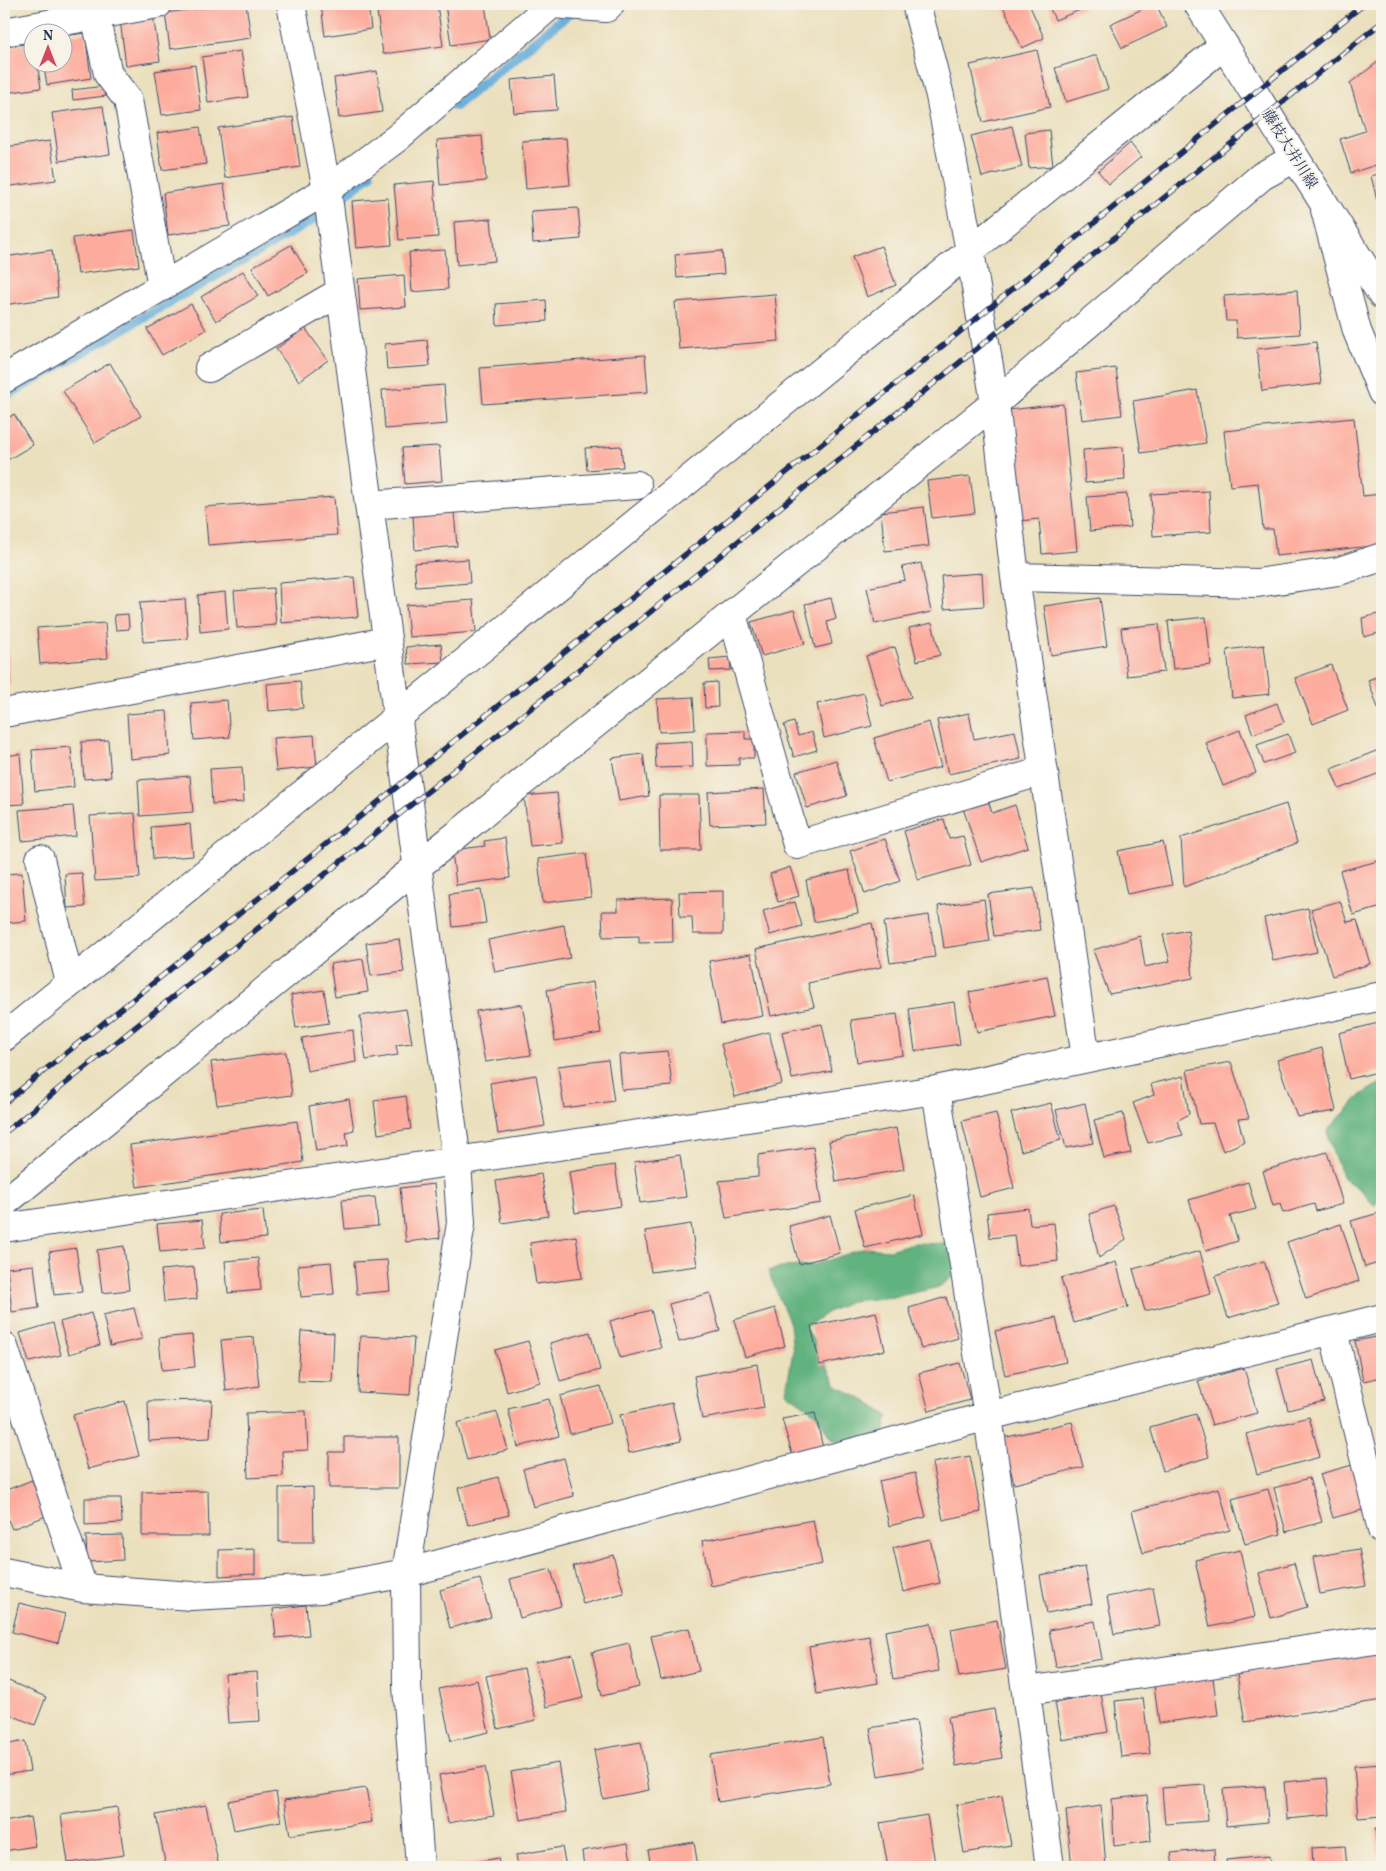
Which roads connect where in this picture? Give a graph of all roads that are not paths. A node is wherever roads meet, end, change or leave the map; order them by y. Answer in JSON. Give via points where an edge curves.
{"nodes":[{"id":1,"x":158,"y":4,"type":"edge"},
{"id":2,"x":291,"y":4,"type":"edge"},
{"id":3,"x":916,"y":4,"type":"edge"},
{"id":4,"x":1198,"y":4,"type":"edge"},
{"id":5,"x":608,"y":6,"type":"edge"},
{"id":6,"x":95,"y":15,"type":"junction"},
{"id":7,"x":4,"y":32,"type":"edge"},
{"id":8,"x":1224,"y":44,"type":"junction"},
{"id":9,"x":1295,"y":158,"type":"junction"},
{"id":10,"x":327,"y":190,"type":"junction"},
{"id":11,"x":1322,"y":200,"type":"junction"},
{"id":12,"x":970,"y":251,"type":"junction"},
{"id":13,"x":162,"y":286,"type":"junction"},
{"id":14,"x":340,"y":292,"type":"junction"},
{"id":15,"x":1382,"y":295,"type":"edge"},
{"id":16,"x":209,"y":368,"type":"dead end"},
{"id":17,"x":4,"y":379,"type":"edge"},
{"id":18,"x":1382,"y":392,"type":"edge"},
{"id":19,"x":995,"y":403,"type":"junction"},
{"id":20,"x":637,"y":485,"type":"dead end"},
{"id":21,"x":369,"y":505,"type":"junction"},
{"id":22,"x":1382,"y":557,"type":"edge"},
{"id":23,"x":1015,"y":577,"type":"junction"},
{"id":24,"x":732,"y":614,"type":"junction"},
{"id":25,"x":387,"y":641,"type":"junction"},
{"id":26,"x":4,"y":713,"type":"edge"},
{"id":27,"x":397,"y":718,"type":"junction"},
{"id":28,"x":1043,"y":771,"type":"junction"},
{"id":29,"x":40,"y":859,"type":"dead end"},
{"id":30,"x":418,"y":866,"type":"junction"},
{"id":31,"x":70,"y":983,"type":"junction"},
{"id":32,"x":1382,"y":996,"type":"edge"},
{"id":33,"x":4,"y":1037,"type":"edge"},
{"id":34,"x":1086,"y":1058,"type":"junction"},
{"id":35,"x":936,"y":1090,"type":"junction"},
{"id":36,"x":457,"y":1162,"type":"junction"},
{"id":37,"x":4,"y":1203,"type":"edge"},
{"id":38,"x":4,"y":1228,"type":"edge"},
{"id":39,"x":1382,"y":1318,"type":"edge"},
{"id":40,"x":1332,"y":1331,"type":"junction"},
{"id":41,"x":4,"y":1347,"type":"edge"},
{"id":42,"x":988,"y":1416,"type":"junction"},
{"id":43,"x":1382,"y":1530,"type":"edge"},
{"id":44,"x":4,"y":1572,"type":"edge"},
{"id":45,"x":406,"y":1573,"type":"junction"},
{"id":46,"x":83,"y":1588,"type":"junction"},
{"id":47,"x":1382,"y":1639,"type":"edge"},
{"id":48,"x":1026,"y":1691,"type":"junction"},
{"id":49,"x":420,"y":1867,"type":"edge"},
{"id":50,"x":1050,"y":1867,"type":"edge"}],
"edges":[{"from":1,"to":6,"type":"street"},
{"from":2,"to":10,"type":"street"},
{"from":3,"to":12,"type":"street","via":[[940,96]]},
{"from":4,"to":8,"type":"street","name":"藤枝大井川線"},
{"from":5,"to":10,"type":"street","via":[[552,4],[397,138]]},
{"from":6,"to":7,"type":"street"},
{"from":6,"to":13,"type":"street","via":[[108,74],[128,100]]},
{"from":8,"to":9,"type":"street","name":"藤枝大井川線"},
{"from":8,"to":12,"type":"street"},
{"from":9,"to":11,"type":"street","name":"藤枝大井川線"},
{"from":9,"to":19,"type":"street","via":[[1262,176]]},
{"from":10,"to":13,"type":"street"},
{"from":10,"to":14,"type":"street"},
{"from":11,"to":15,"type":"street","name":"藤枝大井川線"},
{"from":11,"to":18,"type":"street","via":[[1358,331]]},
{"from":12,"to":19,"type":"street"},
{"from":12,"to":27,"type":"street"},
{"from":13,"to":17,"type":"street"},
{"from":14,"to":16,"type":"street"},
{"from":14,"to":21,"type":"street"},
{"from":19,"to":23,"type":"street"},
{"from":19,"to":24,"type":"street"},
{"from":20,"to":21,"type":"street"},
{"from":21,"to":25,"type":"street"},
{"from":22,"to":23,"type":"street","via":[[1340,571],[1257,583]]},
{"from":23,"to":28,"type":"street"},
{"from":24,"to":28,"type":"street","via":[[797,845]]},
{"from":24,"to":30,"type":"street"},
{"from":25,"to":26,"type":"street"},
{"from":25,"to":27,"type":"street"},
{"from":27,"to":30,"type":"street"},
{"from":27,"to":31,"type":"street"},
{"from":28,"to":34,"type":"street"},
{"from":29,"to":31,"type":"street"},
{"from":30,"to":36,"type":"street"},
{"from":30,"to":37,"type":"street"},
{"from":31,"to":33,"type":"street"},
{"from":32,"to":34,"type":"street"},
{"from":34,"to":35,"type":"street"},
{"from":35,"to":36,"type":"street"},
{"from":35,"to":42,"type":"street"},
{"from":36,"to":38,"type":"street"},
{"from":36,"to":45,"type":"street","via":[[462,1223]]},
{"from":39,"to":40,"type":"street"},
{"from":40,"to":42,"type":"street"},
{"from":40,"to":43,"type":"street"},
{"from":41,"to":46,"type":"street"},
{"from":42,"to":45,"type":"street"},
{"from":42,"to":48,"type":"street"},
{"from":44,"to":46,"type":"street"},
{"from":45,"to":46,"type":"street","via":[[321,1589],[191,1596]]},
{"from":45,"to":49,"type":"street","via":[[407,1686]]},
{"from":47,"to":48,"type":"street"},
{"from":48,"to":50,"type":"street"}]}
